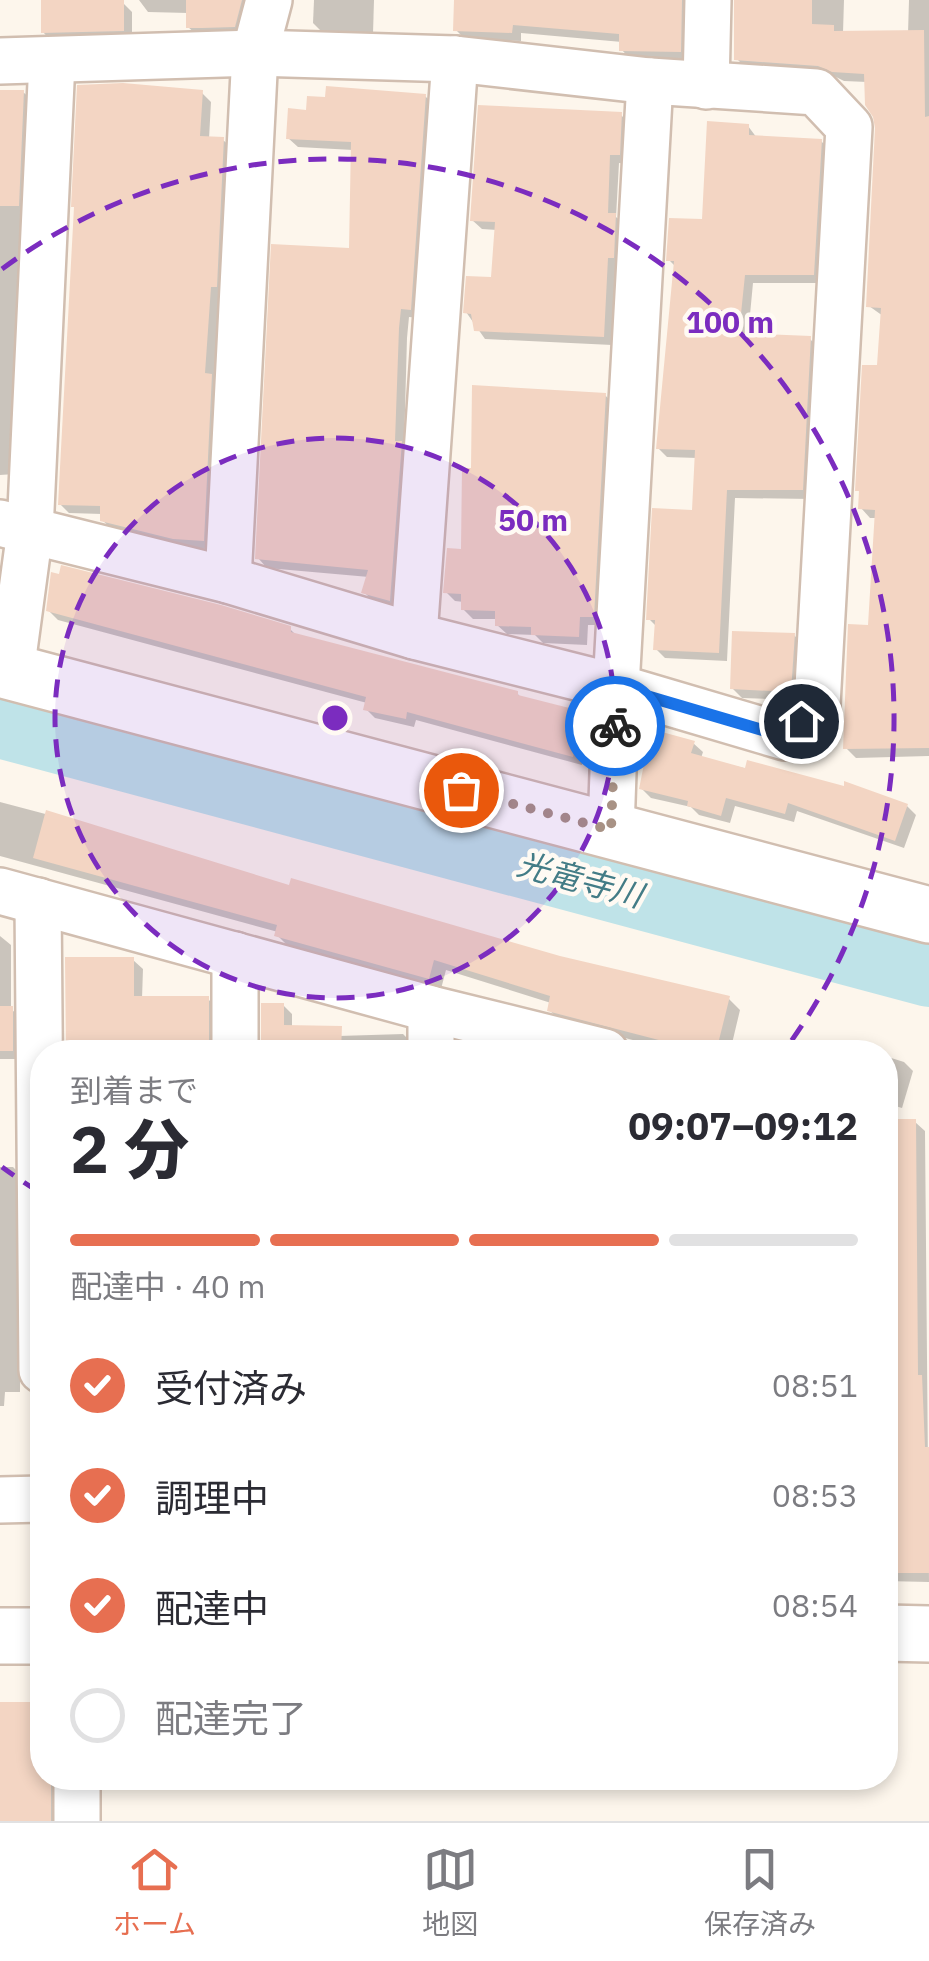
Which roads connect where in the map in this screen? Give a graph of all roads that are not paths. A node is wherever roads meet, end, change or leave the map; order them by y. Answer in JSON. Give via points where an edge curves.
{"nodes":[{"id":1,"x":269,"y":0,"type":"edge"},
{"id":2,"x":708,"y":0,"type":"edge"},
{"id":3,"x":254,"y":53,"type":"junction"},
{"id":4,"x":455,"y":59,"type":"junction"},
{"id":5,"x":52,"y":60,"type":"junction"},
{"id":6,"x":0,"y":61,"type":"edge"},
{"id":7,"x":650,"y":81,"type":"junction"},
{"id":8,"x":706,"y":86,"type":"junction"},
{"id":9,"x":15,"y":527,"type":"edge"},
{"id":10,"x":228,"y":580,"type":"junction"},
{"id":11,"x":414,"y":636,"type":"junction"},
{"id":12,"x":6,"y":670,"type":"edge"},
{"id":13,"x":616,"y":687,"type":"junction"},
{"id":14,"x":611,"y":830,"type":"junction"},
{"id":15,"x":19,"y":896,"type":"edge"},
{"id":16,"x":929,"y":915,"type":"edge"},
{"id":17,"x":234,"y":955,"type":"junction"},
{"id":18,"x":431,"y":1031,"type":"edge"},
{"id":19,"x":235,"y":1040,"type":"edge"},
{"id":20,"x":506,"y":1040,"type":"edge"},
{"id":21,"x":30,"y":1123,"type":"edge"},
{"id":22,"x":30,"y":1499,"type":"edge"},
{"id":23,"x":0,"y":1500,"type":"edge"},
{"id":24,"x":898,"y":1633,"type":"edge"},
{"id":25,"x":929,"y":1634,"type":"edge"},
{"id":26,"x":0,"y":1636,"type":"edge"},
{"id":27,"x":30,"y":1636,"type":"edge"},
{"id":28,"x":76,"y":1790,"type":"edge"},
{"id":29,"x":77,"y":1821,"type":"edge"}],
"edges":[{"from":1,"to":3,"type":"street"},
{"from":2,"to":8,"type":"street"},
{"from":3,"to":4,"type":"street"},
{"from":3,"to":5,"type":"street"},
{"from":3,"to":10,"type":"street"},
{"from":4,"to":7,"type":"street"},
{"from":4,"to":11,"type":"street"},
{"from":5,"to":6,"type":"street"},
{"from":5,"to":9,"type":"street"},
{"from":7,"to":8,"type":"street"},
{"from":7,"to":13,"type":"street"},
{"from":8,"to":13,"type":"street","via":[[816,92],[849,127],[817,705],[786,737]]},
{"from":9,"to":10,"type":"street"},
{"from":9,"to":12,"type":"street"},
{"from":10,"to":11,"type":"street"},
{"from":11,"to":13,"type":"street"},
{"from":12,"to":14,"type":"street"},
{"from":13,"to":14,"type":"street"},
{"from":14,"to":16,"type":"street"},
{"from":15,"to":17,"type":"street"},
{"from":15,"to":21,"type":"street"},
{"from":17,"to":18,"type":"street"},
{"from":17,"to":19,"type":"street"},
{"from":18,"to":20,"type":"street"},
{"from":22,"to":23,"type":"street"},
{"from":24,"to":25,"type":"street"},
{"from":26,"to":27,"type":"street"},
{"from":28,"to":29,"type":"street"}]}
